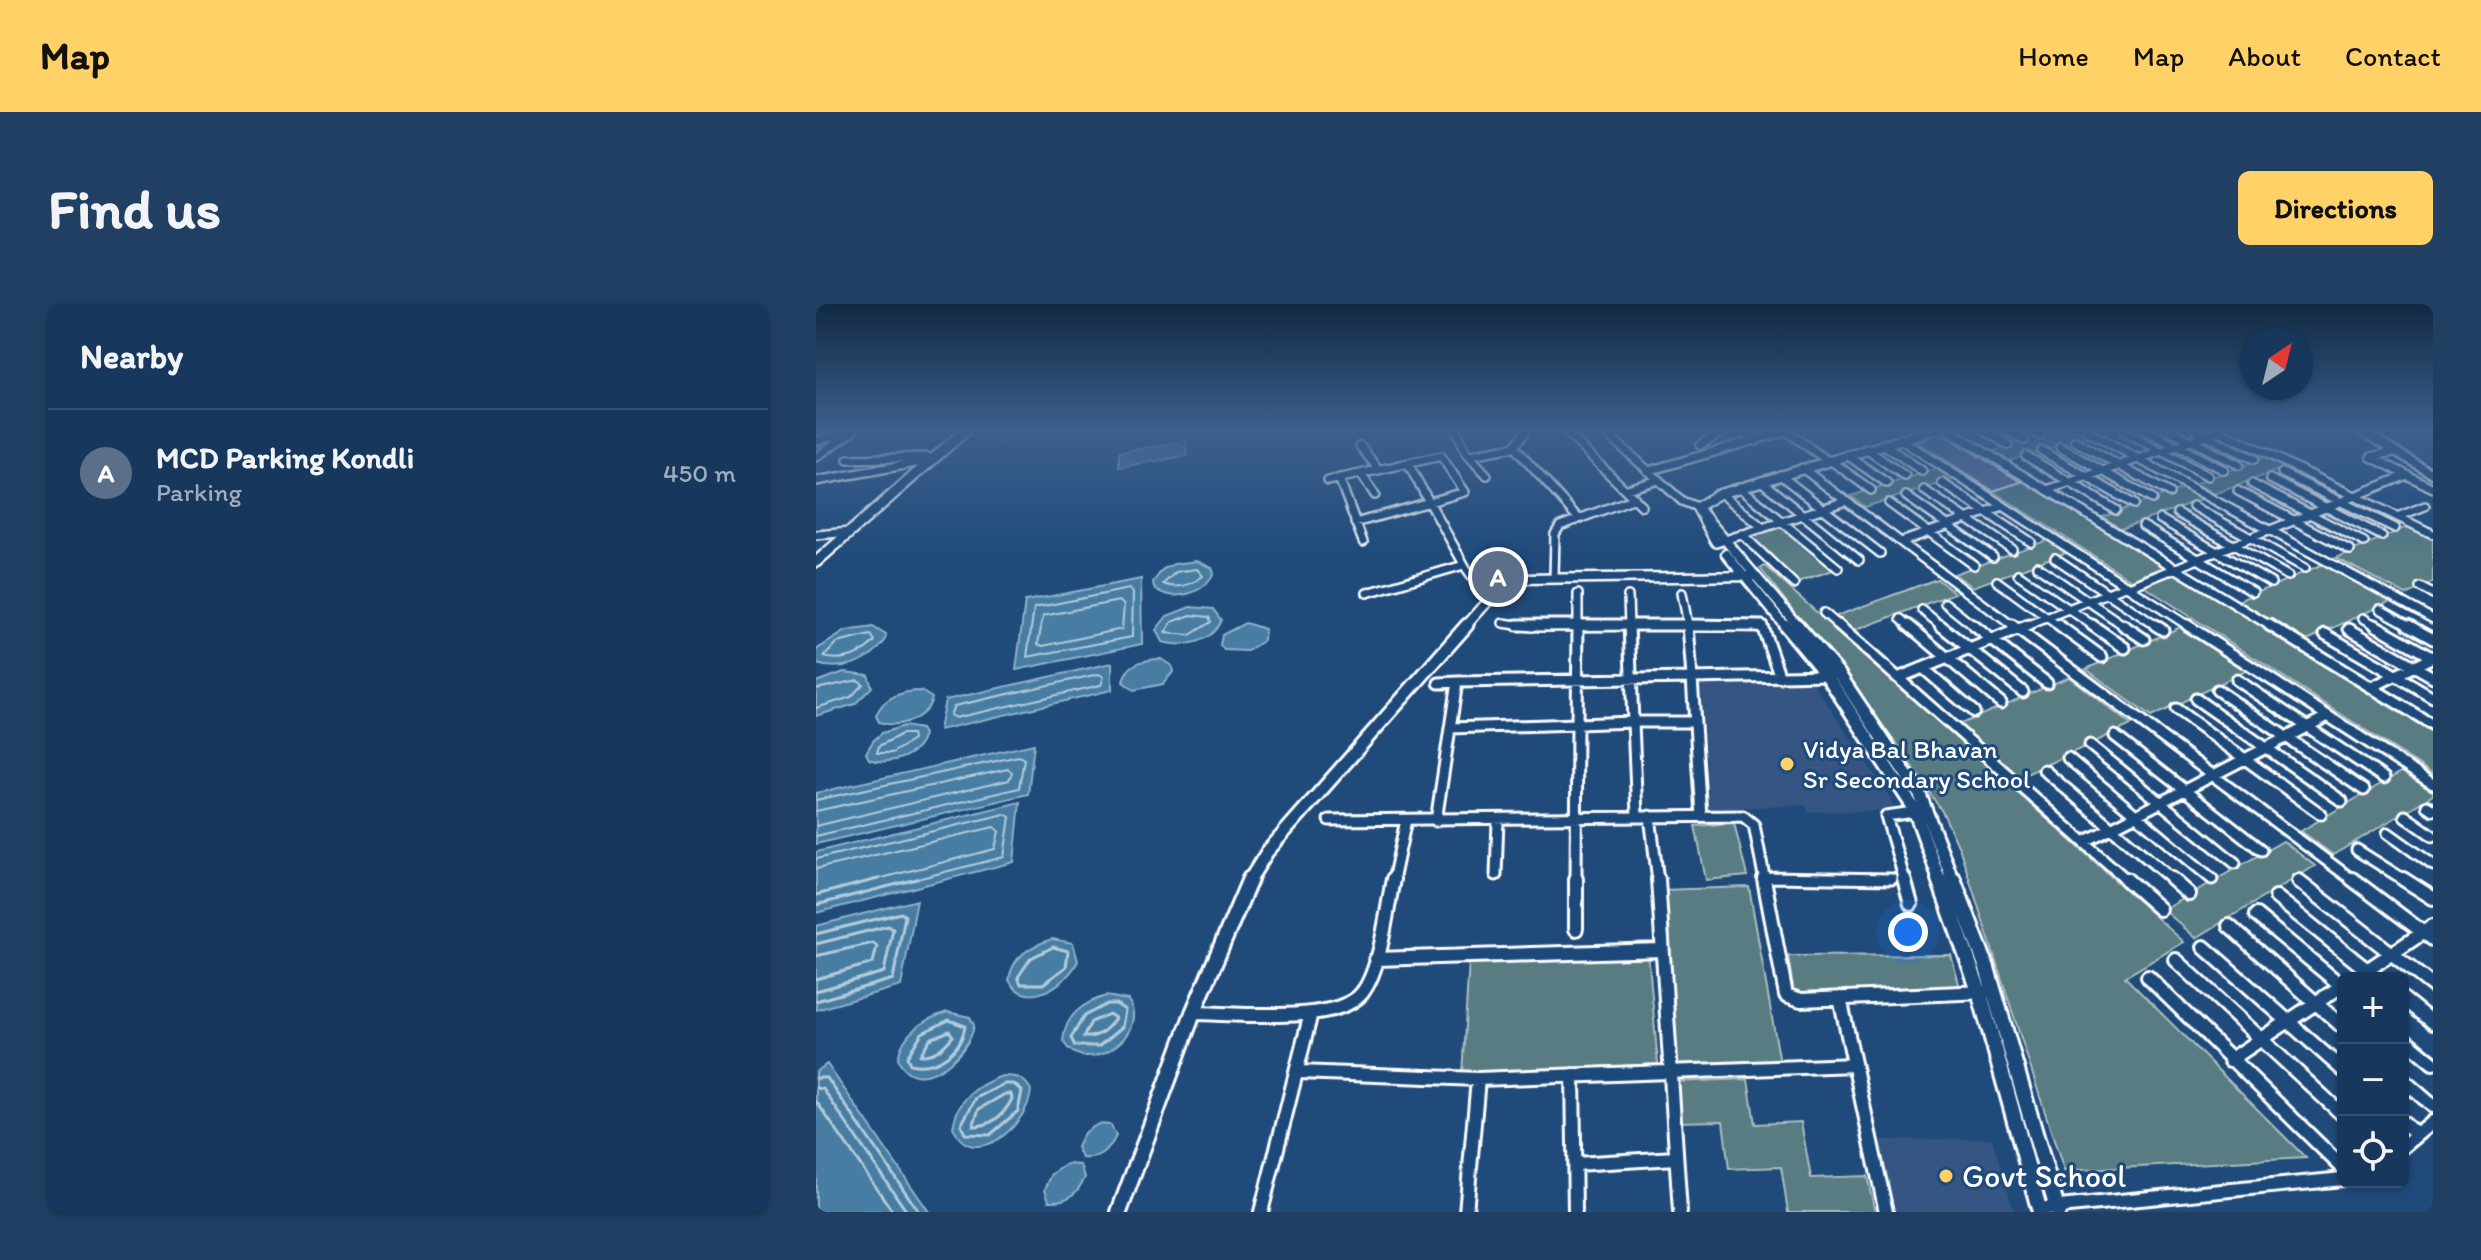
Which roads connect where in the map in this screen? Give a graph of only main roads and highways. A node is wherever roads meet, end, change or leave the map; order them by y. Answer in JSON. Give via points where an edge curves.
{"nodes":[{"id":1,"x":909,"y":473,"type":"edge"},
{"id":2,"x":914,"y":473,"type":"edge"},
{"id":3,"x":840,"y":535,"type":"junction"},
{"id":4,"x":816,"y":551,"type":"edge"},
{"id":5,"x":816,"y":562,"type":"edge"}],
"edges":[{"from":1,"to":3,"type":"main road"},
{"from":2,"to":3,"type":"main road"},
{"from":3,"to":4,"type":"main road"},
{"from":3,"to":5,"type":"main road"}]}
